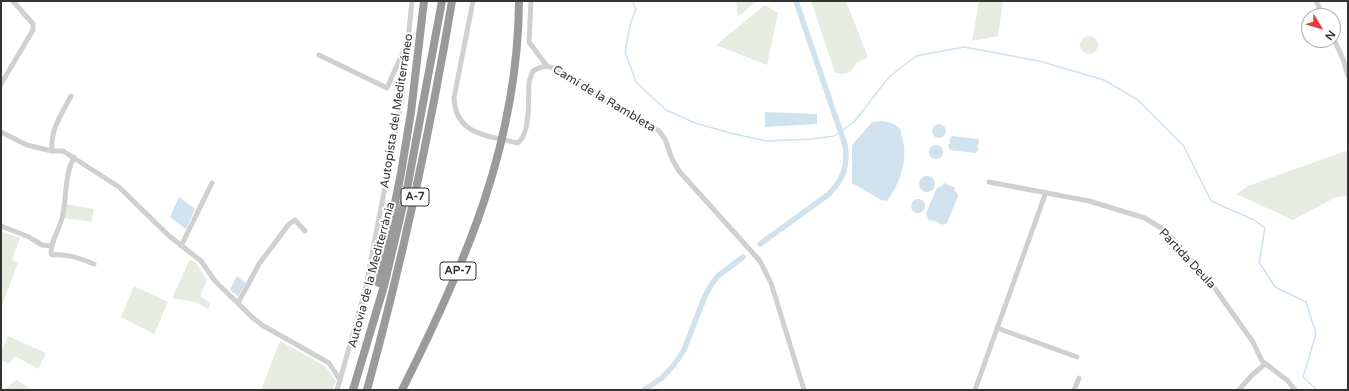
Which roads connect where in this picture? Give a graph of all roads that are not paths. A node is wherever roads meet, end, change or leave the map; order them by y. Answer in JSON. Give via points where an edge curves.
{"nodes":[{"id":1,"x":13,"y":1,"type":"edge"},
{"id":2,"x":412,"y":1,"type":"edge"},
{"id":3,"x":424,"y":1,"type":"edge"},
{"id":4,"x":442,"y":1,"type":"edge"},
{"id":5,"x":452,"y":1,"type":"edge"},
{"id":6,"x":473,"y":1,"type":"edge"},
{"id":7,"x":519,"y":1,"type":"edge"},
{"id":8,"x":531,"y":1,"type":"edge"},
{"id":9,"x":408,"y":41,"type":"junction"},
{"id":10,"x":1337,"y":48,"type":"edge"},
{"id":11,"x":319,"y":55,"type":"dead end"},
{"id":12,"x":547,"y":66,"type":"junction"},
{"id":13,"x":1348,"y":76,"type":"edge"},
{"id":14,"x":1,"y":84,"type":"edge"},
{"id":15,"x":71,"y":96,"type":"dead end"},
{"id":16,"x":1,"y":132,"type":"edge"},
{"id":17,"x":52,"y":151,"type":"junction"},
{"id":18,"x":74,"y":157,"type":"junction"},
{"id":19,"x":989,"y":182,"type":"dead end"},
{"id":20,"x":212,"y":184,"type":"dead end"},
{"id":21,"x":1046,"y":192,"type":"junction"},
{"id":22,"x":1,"y":226,"type":"edge"},
{"id":23,"x":305,"y":231,"type":"dead end"},
{"id":24,"x":51,"y":246,"type":"junction"},
{"id":25,"x":181,"y":246,"type":"junction"},
{"id":26,"x":94,"y":264,"type":"dead end"},
{"id":27,"x":238,"y":303,"type":"junction"},
{"id":28,"x":997,"y":328,"type":"junction"},
{"id":29,"x":366,"y":342,"type":"junction"},
{"id":30,"x":1078,"y":357,"type":"dead end"},
{"id":31,"x":1265,"y":364,"type":"junction"},
{"id":32,"x":1079,"y":378,"type":"dead end"},
{"id":33,"x":340,"y":380,"type":"junction"},
{"id":34,"x":337,"y":390,"type":"edge"},
{"id":35,"x":353,"y":390,"type":"edge"},
{"id":36,"x":367,"y":390,"type":"edge"},
{"id":37,"x":402,"y":390,"type":"edge"},
{"id":38,"x":804,"y":390,"type":"edge"},
{"id":39,"x":975,"y":390,"type":"edge"},
{"id":40,"x":1074,"y":390,"type":"edge"},
{"id":41,"x":1239,"y":390,"type":"edge"},
{"id":42,"x":1295,"y":390,"type":"edge"}],
"edges":[{"from":1,"to":14,"type":"street","via":[[33,24],[33,30]]},
{"from":2,"to":9,"type":"street"},
{"from":3,"to":29,"type":"highway","name":"Autopista del Mediterráneo","via":[[412,112]]},
{"from":4,"to":29,"type":"highway","name":"Autovia de la Mediterrània","number":"A-7","via":[[408,184],[384,286]]},
{"from":5,"to":36,"type":"highway","name":"Autovia de la Mediterrània","number":"A-7","via":[[421,170]]},
{"from":6,"to":12,"type":"street","name":"Camí de la Rambleta","via":[[454,98],[459,120],[468,128],[520,142],[526,126],[529,82],[533,72],[539,67]]},
{"from":7,"to":37,"type":"highway","number":"AP-7","via":[[515,68],[504,132],[489,189],[462,262]]},
{"from":8,"to":12,"type":"street","via":[[529,42]]},
{"from":9,"to":11,"type":"street","via":[[387,88]]},
{"from":9,"to":33,"type":"street","via":[[402,98],[365,291]]},
{"from":10,"to":13,"type":"street"},
{"from":12,"to":38,"type":"street","name":"Camí de la Rambleta","via":[[659,131],[679,171],[760,261],[771,283]]},
{"from":15,"to":17,"type":"street","via":[[55,127],[51,141]]},
{"from":16,"to":17,"type":"street","via":[[26,145]]},
{"from":17,"to":18,"type":"street","via":[[63,151]]},
{"from":18,"to":24,"type":"street","via":[[70,166],[62,217]]},
{"from":18,"to":25,"type":"street","via":[[119,187]]},
{"from":19,"to":21,"type":"street","name":"Partida Deula"},
{"from":20,"to":25,"type":"street"},
{"from":21,"to":28,"type":"street"},
{"from":21,"to":31,"type":"street","name":"Partida Deula","via":[[1145,218],[1166,231],[1216,290],[1253,342]]},
{"from":22,"to":24,"type":"street","via":[[30,237],[42,245]]},
{"from":23,"to":27,"type":"street","via":[[295,220],[289,224],[259,264]]},
{"from":24,"to":26,"type":"street","via":[[52,255],[64,254]]},
{"from":25,"to":27,"type":"street","via":[[201,261],[215,281]]},
{"from":27,"to":33,"type":"street","via":[[262,325],[329,363]]},
{"from":28,"to":30,"type":"street"},
{"from":28,"to":39,"type":"street"},
{"from":29,"to":35,"type":"highway","name":"Autovia de la Mediterrània","number":"A-7"},
{"from":31,"to":41,"type":"street"},
{"from":31,"to":42,"type":"street","name":"Partida Deula","via":[[1288,381]]},
{"from":32,"to":40,"type":"street"},
{"from":33,"to":34,"type":"street"}]}
